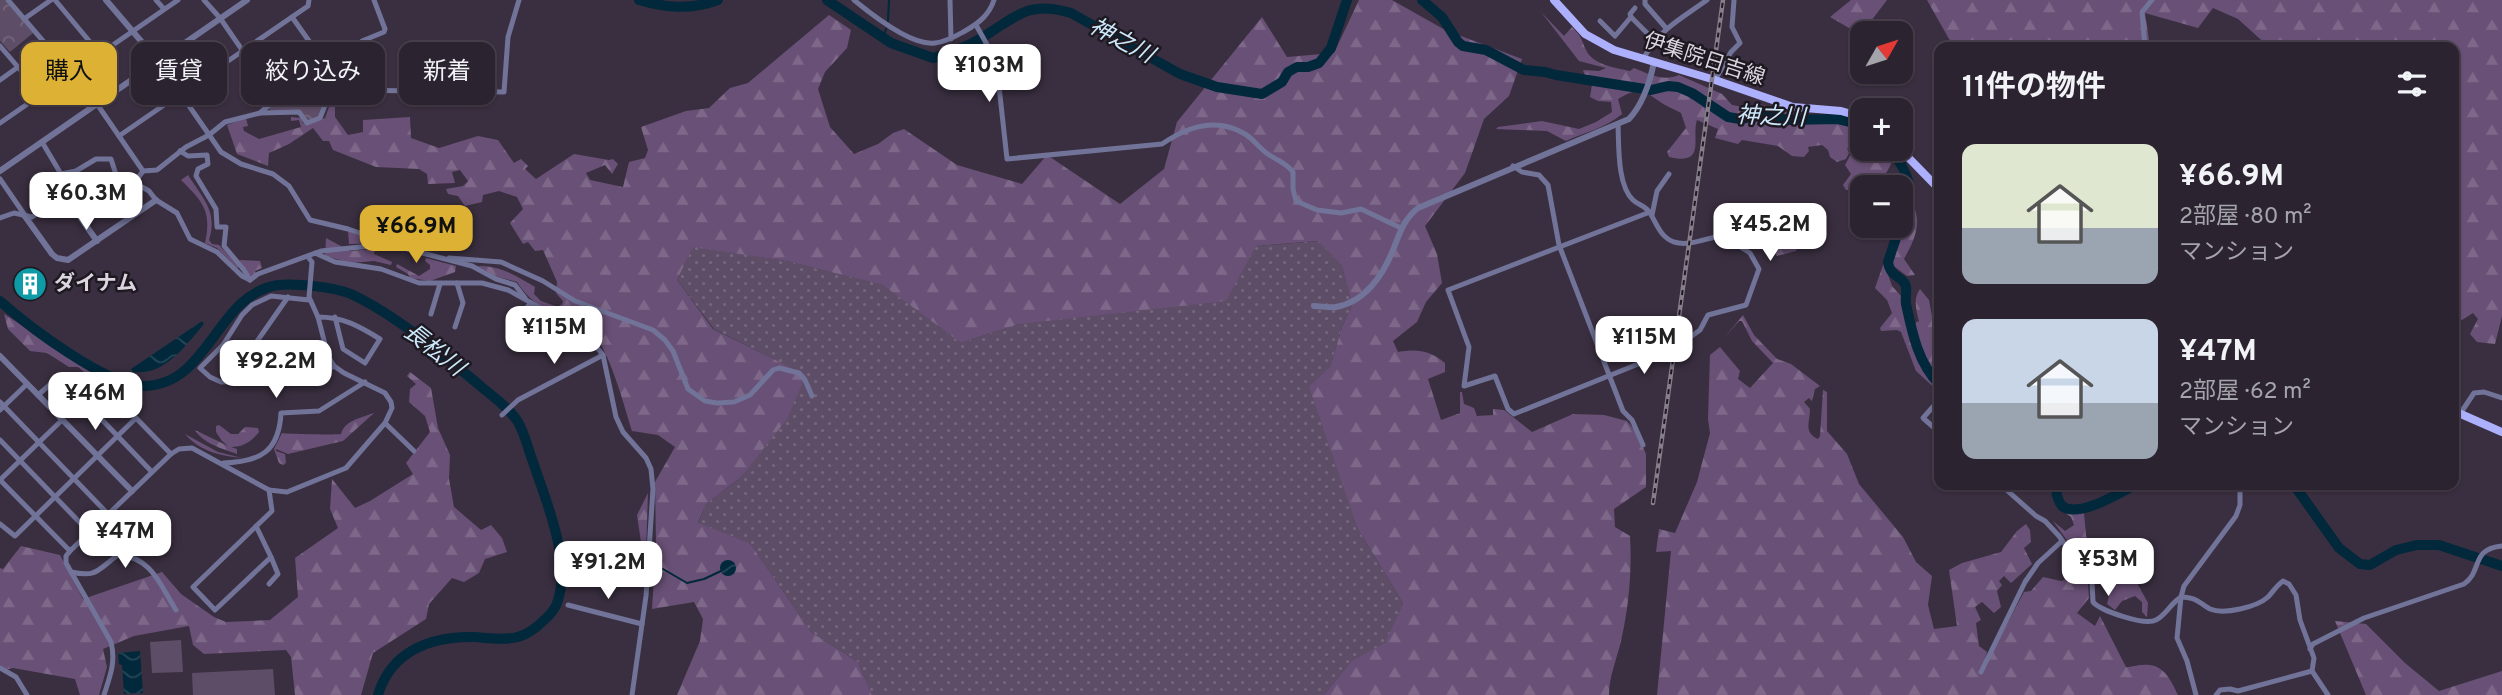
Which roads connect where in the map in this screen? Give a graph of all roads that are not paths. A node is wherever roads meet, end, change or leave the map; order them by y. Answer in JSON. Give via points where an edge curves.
{"nodes":[{"id":1,"x":8,"y":0,"type":"edge"},
{"id":2,"x":53,"y":0,"type":"edge"},
{"id":3,"x":106,"y":0,"type":"edge"},
{"id":4,"x":156,"y":0,"type":"edge"},
{"id":5,"x":178,"y":0,"type":"edge"},
{"id":6,"x":204,"y":0,"type":"edge"},
{"id":7,"x":247,"y":0,"type":"edge"},
{"id":8,"x":309,"y":0,"type":"edge"},
{"id":9,"x":374,"y":0,"type":"edge"},
{"id":10,"x":519,"y":0,"type":"edge"},
{"id":11,"x":854,"y":0,"type":"edge"},
{"id":12,"x":950,"y":0,"type":"edge"},
{"id":13,"x":995,"y":0,"type":"edge"},
{"id":14,"x":1646,"y":0,"type":"edge"},
{"id":15,"x":1707,"y":0,"type":"edge"},
{"id":16,"x":1734,"y":0,"type":"edge"},
{"id":17,"x":2152,"y":0,"type":"edge"},
{"id":18,"x":1558,"y":2,"type":"edge"},
{"id":19,"x":1635,"y":8,"type":"dead end"},
{"id":20,"x":164,"y":9,"type":"junction"},
{"id":21,"x":292,"y":17,"type":"junction"},
{"id":22,"x":1631,"y":17,"type":"junction"},
{"id":23,"x":220,"y":18,"type":"junction"},
{"id":24,"x":24,"y":19,"type":"junction"},
{"id":25,"x":1601,"y":21,"type":"dead end"},
{"id":26,"x":976,"y":27,"type":"junction"},
{"id":27,"x":1666,"y":28,"type":"junction"},
{"id":28,"x":133,"y":32,"type":"junction"},
{"id":29,"x":951,"y":38,"type":"junction"},
{"id":30,"x":1654,"y":40,"type":"junction"},
{"id":31,"x":44,"y":42,"type":"edge"},
{"id":32,"x":90,"y":42,"type":"edge"},
{"id":33,"x":142,"y":42,"type":"edge"},
{"id":34,"x":185,"y":42,"type":"edge"},
{"id":35,"x":256,"y":42,"type":"edge"},
{"id":36,"x":309,"y":42,"type":"edge"},
{"id":37,"x":361,"y":42,"type":"edge"},
{"id":38,"x":2145,"y":42,"type":"edge"},
{"id":39,"x":117,"y":43,"type":"edge"},
{"id":40,"x":0,"y":46,"type":"edge"},
{"id":41,"x":241,"y":48,"type":"edge"},
{"id":42,"x":1643,"y":59,"type":"junction"},
{"id":43,"x":1654,"y":62,"type":"junction"},
{"id":44,"x":18,"y":67,"type":"junction"},
{"id":45,"x":21,"y":71,"type":"edge"},
{"id":46,"x":0,"y":80,"type":"edge"},
{"id":47,"x":1715,"y":80,"type":"junction"},
{"id":48,"x":385,"y":91,"type":"edge"},
{"id":49,"x":25,"y":105,"type":"edge"},
{"id":50,"x":96,"y":105,"type":"edge"},
{"id":51,"x":98,"y":105,"type":"edge"},
{"id":52,"x":164,"y":105,"type":"edge"},
{"id":53,"x":189,"y":105,"type":"edge"},
{"id":54,"x":269,"y":105,"type":"edge"},
{"id":55,"x":325,"y":105,"type":"edge"},
{"id":56,"x":260,"y":113,"type":"junction"},
{"id":57,"x":1850,"y":114,"type":"edge"},
{"id":58,"x":0,"y":123,"type":"edge"},
{"id":59,"x":1618,"y":125,"type":"junction"},
{"id":60,"x":209,"y":135,"type":"junction"},
{"id":61,"x":119,"y":136,"type":"junction"},
{"id":62,"x":42,"y":142,"type":"junction"},
{"id":63,"x":180,"y":151,"type":"junction"},
{"id":64,"x":1912,"y":161,"type":"edge"},
{"id":65,"x":1513,"y":166,"type":"junction"},
{"id":66,"x":0,"y":171,"type":"edge"},
{"id":67,"x":143,"y":171,"type":"junction"},
{"id":68,"x":61,"y":174,"type":"junction"},
{"id":69,"x":1669,"y":174,"type":"dead end"},
{"id":70,"x":0,"y":179,"type":"edge"},
{"id":71,"x":1934,"y":184,"type":"edge"},
{"id":72,"x":136,"y":187,"type":"junction"},
{"id":73,"x":65,"y":196,"type":"junction"},
{"id":74,"x":156,"y":200,"type":"junction"},
{"id":75,"x":1651,"y":213,"type":"junction"},
{"id":76,"x":24,"y":215,"type":"junction"},
{"id":77,"x":0,"y":218,"type":"edge"},
{"id":78,"x":1401,"y":228,"type":"junction"},
{"id":79,"x":97,"y":241,"type":"junction"},
{"id":80,"x":395,"y":244,"type":"junction"},
{"id":81,"x":1559,"y":245,"type":"junction"},
{"id":82,"x":315,"y":253,"type":"junction"},
{"id":83,"x":307,"y":257,"type":"junction"},
{"id":84,"x":447,"y":258,"type":"junction"},
{"id":85,"x":250,"y":280,"type":"junction"},
{"id":86,"x":457,"y":283,"type":"junction"},
{"id":87,"x":440,"y":284,"type":"junction"},
{"id":88,"x":288,"y":297,"type":"junction"},
{"id":89,"x":525,"y":298,"type":"junction"},
{"id":90,"x":309,"y":299,"type":"junction"},
{"id":91,"x":531,"y":303,"type":"junction"},
{"id":92,"x":1314,"y":306,"type":"dead end"},
{"id":93,"x":431,"y":314,"type":"dead end"},
{"id":94,"x":318,"y":317,"type":"junction"},
{"id":95,"x":335,"y":317,"type":"junction"},
{"id":96,"x":455,"y":327,"type":"dead end"},
{"id":97,"x":509,"y":327,"type":"dead end"},
{"id":98,"x":223,"y":345,"type":"junction"},
{"id":99,"x":1678,"y":346,"type":"dead end"},
{"id":100,"x":1668,"y":352,"type":"dead end"},
{"id":101,"x":603,"y":355,"type":"junction"},
{"id":102,"x":0,"y":356,"type":"edge"},
{"id":103,"x":334,"y":366,"type":"junction"},
{"id":104,"x":1609,"y":375,"type":"junction"},
{"id":105,"x":365,"y":382,"type":"junction"},
{"id":106,"x":27,"y":384,"type":"junction"},
{"id":107,"x":38,"y":395,"type":"junction"},
{"id":108,"x":812,"y":396,"type":"dead end"},
{"id":109,"x":2502,"y":398,"type":"edge"},
{"id":110,"x":1,"y":406,"type":"edge"},
{"id":111,"x":1934,"y":406,"type":"edge"},
{"id":112,"x":2459,"y":410,"type":"edge"},
{"id":113,"x":2459,"y":413,"type":"edge"},
{"id":114,"x":503,"y":414,"type":"dead end"},
{"id":115,"x":62,"y":420,"type":"junction"},
{"id":116,"x":385,"y":423,"type":"junction"},
{"id":117,"x":1934,"y":428,"type":"edge"},
{"id":118,"x":2502,"y":432,"type":"edge"},
{"id":119,"x":118,"y":436,"type":"junction"},
{"id":120,"x":0,"y":440,"type":"edge"},
{"id":121,"x":39,"y":442,"type":"junction"},
{"id":122,"x":1643,"y":445,"type":"dead end"},
{"id":123,"x":414,"y":451,"type":"dead end"},
{"id":124,"x":171,"y":454,"type":"junction"},
{"id":125,"x":97,"y":455,"type":"junction"},
{"id":126,"x":20,"y":460,"type":"junction"},
{"id":127,"x":220,"y":463,"type":"junction"},
{"id":128,"x":152,"y":471,"type":"junction"},
{"id":129,"x":74,"y":478,"type":"junction"},
{"id":130,"x":0,"y":480,"type":"edge"},
{"id":131,"x":269,"y":490,"type":"junction"},
{"id":132,"x":2007,"y":490,"type":"edge"},
{"id":133,"x":2240,"y":490,"type":"edge"},
{"id":134,"x":132,"y":491,"type":"junction"},
{"id":135,"x":55,"y":497,"type":"junction"},
{"id":136,"x":108,"y":514,"type":"junction"},
{"id":137,"x":35,"y":516,"type":"junction"},
{"id":138,"x":0,"y":524,"type":"edge"},
{"id":139,"x":256,"y":526,"type":"junction"},
{"id":140,"x":89,"y":532,"type":"junction"},
{"id":141,"x":2062,"y":541,"type":"junction"},
{"id":142,"x":2502,"y":546,"type":"edge"},
{"id":143,"x":70,"y":551,"type":"junction"},
{"id":144,"x":271,"y":557,"type":"junction"},
{"id":145,"x":71,"y":572,"type":"junction"},
{"id":146,"x":269,"y":584,"type":"dead end"},
{"id":147,"x":2181,"y":597,"type":"junction"},
{"id":148,"x":568,"y":605,"type":"dead end"},
{"id":149,"x":176,"y":610,"type":"dead end"},
{"id":150,"x":642,"y":624,"type":"junction"},
{"id":151,"x":2310,"y":649,"type":"junction"},
{"id":152,"x":0,"y":668,"type":"edge"},
{"id":153,"x":2312,"y":671,"type":"junction"},
{"id":154,"x":1981,"y":672,"type":"dead end"},
{"id":155,"x":27,"y":695,"type":"edge"},
{"id":156,"x":104,"y":695,"type":"edge"},
{"id":157,"x":632,"y":695,"type":"edge"},
{"id":158,"x":2196,"y":695,"type":"edge"},
{"id":159,"x":2216,"y":695,"type":"edge"},
{"id":160,"x":2328,"y":695,"type":"edge"}],
"edges":[{"from":1,"to":24,"type":"street"},
{"from":2,"to":24,"type":"street"},
{"from":2,"to":32,"type":"street"},
{"from":3,"to":28,"type":"street"},
{"from":4,"to":20,"type":"street"},
{"from":5,"to":20,"type":"street"},
{"from":6,"to":23,"type":"street"},
{"from":7,"to":23,"type":"street"},
{"from":8,"to":21,"type":"street","via":[[308,6]]},
{"from":9,"to":37,"type":"street","via":[[385,29]]},
{"from":10,"to":48,"type":"street","via":[[508,37],[504,92]]},
{"from":11,"to":29,"type":"street","via":[[912,37],[928,43]]},
{"from":12,"to":29,"type":"street"},
{"from":13,"to":26,"type":"street"},
{"from":14,"to":27,"type":"street"},
{"from":15,"to":27,"type":"street"},
{"from":16,"to":47,"type":"street","via":[[1732,27],[1740,43]]},
{"from":17,"to":38,"type":"street","via":[[2142,12]]},
{"from":18,"to":42,"type":"main road","name":"伊集院日吉線","via":[[1577,27],[1598,43]]},
{"from":19,"to":22,"type":"street"},
{"from":20,"to":28,"type":"street"},
{"from":21,"to":35,"type":"street"},
{"from":21,"to":36,"type":"street"},
{"from":22,"to":25,"type":"street","via":[[1615,36]]},
{"from":22,"to":30,"type":"street"},
{"from":23,"to":34,"type":"street"},
{"from":23,"to":41,"type":"street"},
{"from":24,"to":31,"type":"street"},
{"from":26,"to":29,"type":"street"},
{"from":26,"to":78,"type":"street","via":[[997,68],[1007,159],[1162,144],[1198,126],[1227,125],[1285,162],[1293,172],[1296,201],[1341,213],[1362,209]]},
{"from":27,"to":30,"type":"street"},
{"from":28,"to":33,"type":"street"},
{"from":28,"to":39,"type":"street"},
{"from":30,"to":42,"type":"street"},
{"from":40,"to":44,"type":"street"},
{"from":42,"to":43,"type":"main road","name":"伊集院日吉線"},
{"from":43,"to":47,"type":"main road","name":"伊集院日吉線"},
{"from":43,"to":59,"type":"street","via":[[1635,112]]},
{"from":44,"to":45,"type":"street"},
{"from":44,"to":46,"type":"street"},
{"from":47,"to":57,"type":"main road","name":"伊集院日吉線","via":[[1793,107]]},
{"from":49,"to":58,"type":"street"},
{"from":50,"to":62,"type":"street"},
{"from":51,"to":61,"type":"street"},
{"from":52,"to":61,"type":"street"},
{"from":53,"to":60,"type":"street"},
{"from":54,"to":56,"type":"street"},
{"from":55,"to":56,"type":"street","via":[[320,118],[307,123],[299,112]]},
{"from":56,"to":60,"type":"street","via":[[231,120]]},
{"from":59,"to":65,"type":"street"},
{"from":59,"to":75,"type":"street","via":[[1624,181],[1633,201]]},
{"from":60,"to":63,"type":"street"},
{"from":60,"to":80,"type":"street","via":[[228,157],[273,174],[289,186],[310,220]]},
{"from":61,"to":67,"type":"street"},
{"from":62,"to":66,"type":"street"},
{"from":62,"to":68,"type":"street"},
{"from":63,"to":67,"type":"street","via":[[157,170]]},
{"from":63,"to":85,"type":"street","via":[[188,156],[207,155],[208,164],[198,169],[196,176],[216,209],[217,227],[226,227],[224,246]]},
{"from":64,"to":71,"type":"main road"},
{"from":65,"to":78,"type":"street","via":[[1418,208]]},
{"from":65,"to":81,"type":"street","via":[[1547,182]]},
{"from":67,"to":72,"type":"street"},
{"from":68,"to":72,"type":"street","via":[[108,158],[114,163],[118,184]]},
{"from":68,"to":73,"type":"street"},
{"from":69,"to":75,"type":"street","via":[[1657,191]]},
{"from":70,"to":76,"type":"street"},
{"from":72,"to":74,"type":"street","via":[[149,191]]},
{"from":73,"to":76,"type":"street","via":[[32,217]]},
{"from":73,"to":79,"type":"street"},
{"from":74,"to":79,"type":"street"},
{"from":74,"to":85,"type":"street","via":[[177,213],[190,239],[216,251]]},
{"from":75,"to":81,"type":"street"},
{"from":75,"to":99,"type":"street","via":[[1667,239],[1677,243],[1729,238],[1750,253],[1759,269],[1746,304],[1708,315],[1700,330]]},
{"from":76,"to":77,"type":"street"},
{"from":76,"to":79,"type":"street","via":[[57,258],[72,258]]},
{"from":78,"to":92,"type":"street","via":[[1384,272],[1357,299],[1336,307]]},
{"from":80,"to":82,"type":"street"},
{"from":80,"to":84,"type":"street"},
{"from":81,"to":104,"type":"street"},
{"from":81,"to":104,"type":"street","via":[[1448,290],[1469,347],[1464,386],[1495,376],[1514,414]]},
{"from":82,"to":83,"type":"street"},
{"from":82,"to":87,"type":"street","via":[[419,283]]},
{"from":83,"to":85,"type":"street"},
{"from":83,"to":90,"type":"street","via":[[312,262]]},
{"from":84,"to":89,"type":"street","via":[[515,285]]},
{"from":84,"to":108,"type":"street","via":[[501,262],[575,300],[653,330],[673,351],[688,389],[705,401],[734,402],[779,368],[799,373]]},
{"from":86,"to":87,"type":"street"},
{"from":86,"to":89,"type":"street","via":[[498,287]]},
{"from":86,"to":96,"type":"street","via":[[463,303]]},
{"from":87,"to":93,"type":"street"},
{"from":88,"to":90,"type":"street"},
{"from":88,"to":98,"type":"street","via":[[271,296],[252,305]]},
{"from":88,"to":98,"type":"street","via":[[244,360]]},
{"from":89,"to":91,"type":"street"},
{"from":90,"to":94,"type":"street"},
{"from":91,"to":97,"type":"street"},
{"from":91,"to":101,"type":"street","via":[[578,329]]},
{"from":94,"to":95,"type":"street"},
{"from":94,"to":103,"type":"street"},
{"from":95,"to":95,"type":"street","via":[[380,339],[365,363],[343,349]]},
{"from":98,"to":103,"type":"street","via":[[200,368],[221,382],[316,378]]},
{"from":100,"to":104,"type":"street"},
{"from":101,"to":114,"type":"street","via":[[516,402]]},
{"from":101,"to":150,"type":"street","via":[[616,417],[651,469],[652,522]]},
{"from":102,"to":106,"type":"street"},
{"from":103,"to":105,"type":"street"},
{"from":104,"to":122,"type":"street"},
{"from":105,"to":116,"type":"street","via":[[391,402]]},
{"from":105,"to":127,"type":"street","via":[[319,411],[281,413],[280,432],[271,449],[243,463]]},
{"from":106,"to":107,"type":"street"},
{"from":106,"to":110,"type":"street"},
{"from":107,"to":115,"type":"street"},
{"from":107,"to":119,"type":"street","via":[[60,376]]},
{"from":109,"to":112,"type":"street","via":[[2474,393]]},
{"from":110,"to":121,"type":"street"},
{"from":111,"to":117,"type":"street","via":[[1923,418]]},
{"from":113,"to":118,"type":"main road"},
{"from":115,"to":121,"type":"street"},
{"from":115,"to":125,"type":"street"},
{"from":116,"to":123,"type":"street"},
{"from":116,"to":131,"type":"street","via":[[346,468],[287,492]]},
{"from":119,"to":124,"type":"street","via":[[136,418]]},
{"from":119,"to":125,"type":"street"},
{"from":119,"to":128,"type":"street"},
{"from":120,"to":126,"type":"street"},
{"from":121,"to":126,"type":"street"},
{"from":121,"to":129,"type":"street"},
{"from":124,"to":127,"type":"street","via":[[191,448]]},
{"from":124,"to":128,"type":"street"},
{"from":125,"to":129,"type":"street"},
{"from":125,"to":134,"type":"street"},
{"from":126,"to":130,"type":"street"},
{"from":126,"to":135,"type":"street"},
{"from":127,"to":131,"type":"street"},
{"from":128,"to":134,"type":"street"},
{"from":129,"to":135,"type":"street"},
{"from":129,"to":136,"type":"street"},
{"from":130,"to":137,"type":"street"},
{"from":131,"to":139,"type":"street","via":[[272,511]]},
{"from":132,"to":141,"type":"street"},
{"from":133,"to":147,"type":"street","via":[[2236,516],[2184,586]]},
{"from":134,"to":136,"type":"street"},
{"from":135,"to":137,"type":"street"},
{"from":135,"to":140,"type":"street"},
{"from":136,"to":140,"type":"street"},
{"from":137,"to":138,"type":"street","via":[[15,536]]},
{"from":137,"to":143,"type":"street"},
{"from":139,"to":144,"type":"street"},
{"from":139,"to":144,"type":"street","via":[[193,587],[215,610]]},
{"from":140,"to":143,"type":"street"},
{"from":141,"to":147,"type":"street","via":[[2092,583],[2093,602],[2099,609],[2149,622]]},
{"from":141,"to":154,"type":"street","via":[[2025,582]]},
{"from":142,"to":151,"type":"street","via":[[2479,557],[2472,578],[2464,584],[2364,618]]},
{"from":143,"to":145,"type":"street","via":[[66,556]]},
{"from":144,"to":146,"type":"street","via":[[278,574]]},
{"from":145,"to":149,"type":"street","via":[[87,575],[118,555],[134,558],[156,575]]},
{"from":145,"to":156,"type":"street","via":[[111,642],[113,666]]},
{"from":147,"to":151,"type":"street","via":[[2228,611],[2260,603],[2285,582],[2296,595]]},
{"from":147,"to":158,"type":"street","via":[[2177,638]]},
{"from":148,"to":150,"type":"street"},
{"from":150,"to":157,"type":"street"},
{"from":151,"to":153,"type":"street"},
{"from":152,"to":155,"type":"street","via":[[16,677]]},
{"from":153,"to":159,"type":"street","via":[[2238,691],[2220,690]]},
{"from":153,"to":160,"type":"street"}]}
